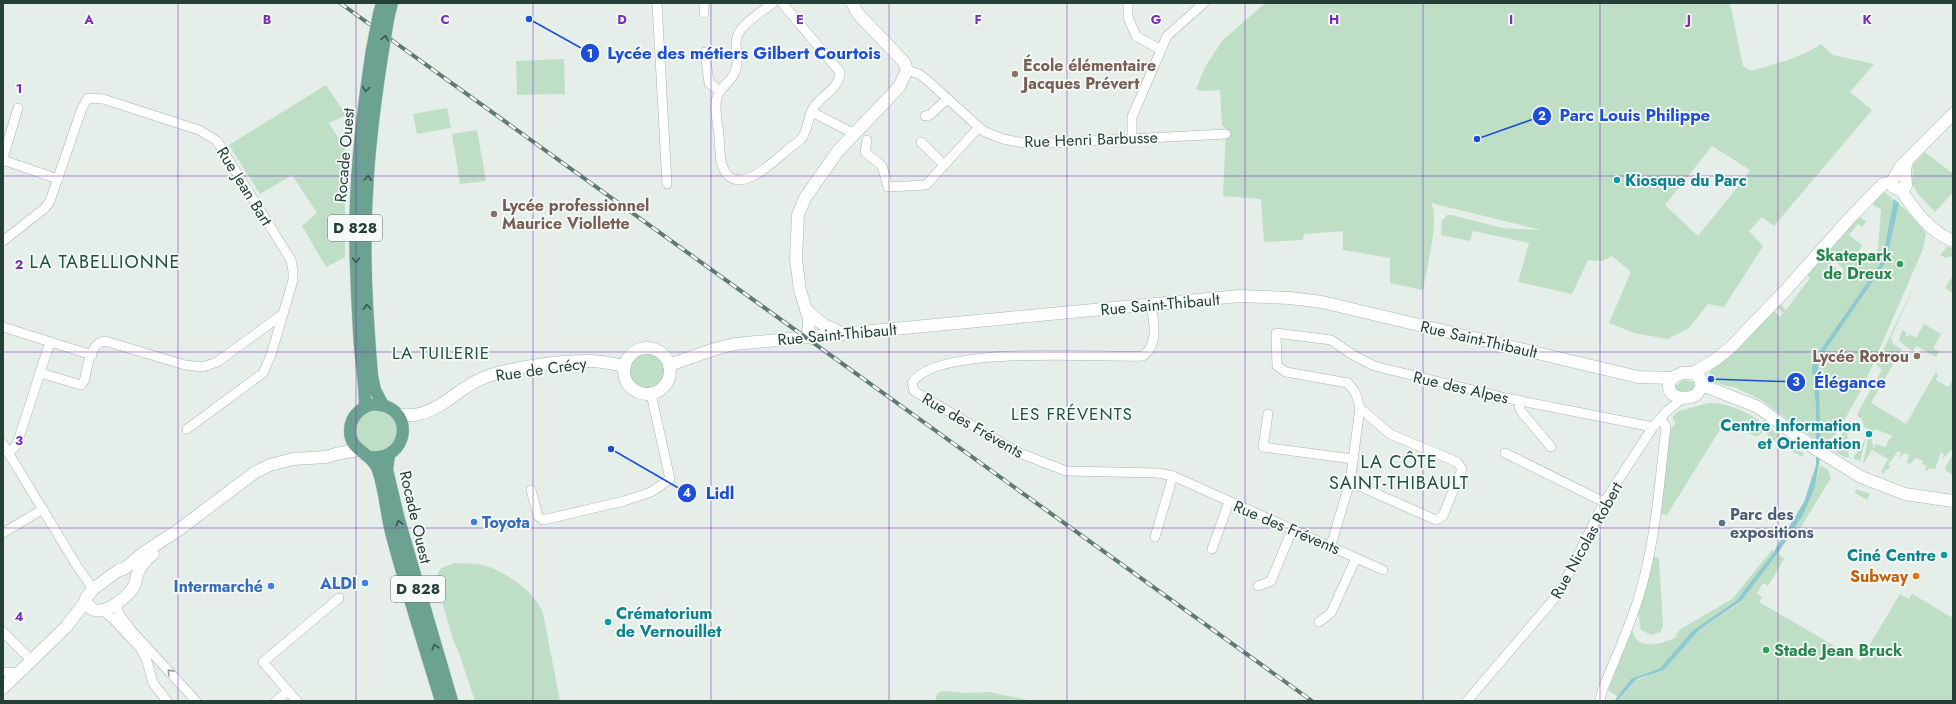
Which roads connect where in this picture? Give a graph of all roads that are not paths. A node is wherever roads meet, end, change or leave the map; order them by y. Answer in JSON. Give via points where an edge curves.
{"nodes":[{"id":1,"x":392,"y":3,"type":"edge"},
{"id":2,"x":657,"y":3,"type":"edge"},
{"id":3,"x":704,"y":3,"type":"edge"},
{"id":4,"x":773,"y":3,"type":"edge"},
{"id":5,"x":852,"y":3,"type":"edge"},
{"id":6,"x":1204,"y":3,"type":"edge"},
{"id":7,"x":1131,"y":4,"type":"edge"},
{"id":8,"x":786,"y":5,"type":"edge"},
{"id":9,"x":383,"y":12,"type":"edge"},
{"id":10,"x":704,"y":13,"type":"dead end"},
{"id":11,"x":1161,"y":50,"type":"junction"},
{"id":12,"x":705,"y":52,"type":"dead end"},
{"id":13,"x":377,"y":53,"type":"junction"},
{"id":14,"x":907,"y":70,"type":"junction"},
{"id":15,"x":720,"y":91,"type":"junction"},
{"id":16,"x":947,"y":99,"type":"junction"},
{"id":17,"x":18,"y":108,"type":"dead end"},
{"id":18,"x":812,"y":112,"type":"junction"},
{"id":19,"x":1953,"y":114,"type":"edge"},
{"id":20,"x":925,"y":116,"type":"dead end"},
{"id":21,"x":979,"y":127,"type":"junction"},
{"id":22,"x":855,"y":134,"type":"junction"},
{"id":23,"x":1226,"y":134,"type":"dead end"},
{"id":24,"x":1132,"y":138,"type":"junction"},
{"id":25,"x":868,"y":140,"type":"dead end"},
{"id":26,"x":920,"y":142,"type":"dead end"},
{"id":27,"x":3,"y":159,"type":"edge"},
{"id":28,"x":944,"y":165,"type":"junction"},
{"id":29,"x":58,"y":179,"type":"junction"},
{"id":30,"x":1899,"y":183,"type":"junction"},
{"id":31,"x":668,"y":184,"type":"dead end"},
{"id":32,"x":1953,"y":236,"type":"edge"},
{"id":33,"x":3,"y":241,"type":"edge"},
{"id":34,"x":1953,"y":241,"type":"edge"},
{"id":35,"x":1151,"y":305,"type":"junction"},
{"id":36,"x":283,"y":314,"type":"junction"},
{"id":37,"x":808,"y":315,"type":"junction"},
{"id":38,"x":3,"y":327,"type":"edge"},
{"id":39,"x":844,"y":334,"type":"junction"},
{"id":40,"x":826,"y":336,"type":"junction"},
{"id":41,"x":808,"y":337,"type":"junction"},
{"id":42,"x":50,"y":342,"type":"junction"},
{"id":43,"x":92,"y":355,"type":"junction"},
{"id":44,"x":669,"y":365,"type":"junction"},
{"id":45,"x":625,"y":366,"type":"junction"},
{"id":46,"x":40,"y":373,"type":"junction"},
{"id":47,"x":1699,"y":382,"type":"junction"},
{"id":48,"x":1674,"y":390,"type":"junction"},
{"id":49,"x":651,"y":394,"type":"junction"},
{"id":50,"x":1519,"y":400,"type":"junction"},
{"id":51,"x":383,"y":405,"type":"junction"},
{"id":52,"x":365,"y":407,"type":"junction"},
{"id":53,"x":1360,"y":408,"type":"junction"},
{"id":54,"x":1268,"y":414,"type":"dead end"},
{"id":55,"x":398,"y":415,"type":"junction"},
{"id":56,"x":418,"y":415,"type":"junction"},
{"id":57,"x":1661,"y":419,"type":"junction"},
{"id":58,"x":1653,"y":427,"type":"junction"},
{"id":59,"x":187,"y":429,"type":"dead end"},
{"id":60,"x":403,"y":430,"type":"junction"},
{"id":61,"x":350,"y":436,"type":"junction"},
{"id":62,"x":3,"y":444,"type":"edge"},
{"id":63,"x":1551,"y":447,"type":"dead end"},
{"id":64,"x":358,"y":450,"type":"junction"},
{"id":65,"x":9,"y":453,"type":"junction"},
{"id":66,"x":1505,"y":453,"type":"dead end"},
{"id":67,"x":336,"y":454,"type":"junction"},
{"id":68,"x":389,"y":454,"type":"junction"},
{"id":69,"x":371,"y":457,"type":"junction"},
{"id":70,"x":1353,"y":459,"type":"junction"},
{"id":71,"x":1173,"y":476,"type":"junction"},
{"id":72,"x":1350,"y":482,"type":"junction"},
{"id":73,"x":531,"y":490,"type":"dead end"},
{"id":74,"x":1229,"y":502,"type":"junction"},
{"id":75,"x":1604,"y":502,"type":"junction"},
{"id":76,"x":1953,"y":502,"type":"edge"},
{"id":77,"x":43,"y":509,"type":"junction"},
{"id":78,"x":1292,"y":530,"type":"junction"},
{"id":79,"x":177,"y":531,"type":"junction"},
{"id":80,"x":3,"y":533,"type":"edge"},
{"id":81,"x":1155,"y":537,"type":"dead end"},
{"id":82,"x":1331,"y":545,"type":"junction"},
{"id":83,"x":1212,"y":549,"type":"dead end"},
{"id":84,"x":1356,"y":558,"type":"junction"},
{"id":85,"x":124,"y":569,"type":"junction"},
{"id":86,"x":1383,"y":570,"type":"dead end"},
{"id":87,"x":136,"y":577,"type":"junction"},
{"id":88,"x":1258,"y":586,"type":"dead end"},
{"id":89,"x":93,"y":589,"type":"junction"},
{"id":90,"x":338,"y":598,"type":"dead end"},
{"id":91,"x":116,"y":603,"type":"junction"},
{"id":92,"x":95,"y":608,"type":"junction"},
{"id":93,"x":1320,"y":622,"type":"dead end"},
{"id":94,"x":3,"y":632,"type":"edge"},
{"id":95,"x":31,"y":660,"type":"junction"},
{"id":96,"x":159,"y":660,"type":"junction"},
{"id":97,"x":148,"y":666,"type":"junction"},
{"id":98,"x":3,"y":672,"type":"edge"},
{"id":99,"x":19,"y":673,"type":"junction"},
{"id":100,"x":3,"y":688,"type":"edge"},
{"id":101,"x":288,"y":691,"type":"junction"},
{"id":102,"x":167,"y":701,"type":"edge"},
{"id":103,"x":196,"y":701,"type":"edge"},
{"id":104,"x":276,"y":701,"type":"edge"},
{"id":105,"x":297,"y":701,"type":"edge"},
{"id":106,"x":441,"y":701,"type":"edge"},
{"id":107,"x":452,"y":701,"type":"edge"},
{"id":108,"x":1468,"y":701,"type":"edge"},
{"id":109,"x":1600,"y":701,"type":"edge"}],
"edges":[{"from":1,"to":9,"type":"main road","name":"Rocade Ouest","number":"D 828"},
{"from":2,"to":31,"type":"street"},
{"from":3,"to":10,"type":"street"},
{"from":4,"to":15,"type":"street","via":[[743,27],[737,36],[737,67],[734,75]]},
{"from":5,"to":14,"type":"main road","via":[[858,14],[904,62]]},
{"from":6,"to":11,"type":"street","via":[[1167,36]]},
{"from":7,"to":11,"type":"street","via":[[1128,17],[1136,36]]},
{"from":8,"to":18,"type":"street","via":[[840,72],[837,84],[815,105]]},
{"from":9,"to":13,"type":"main road","name":"Rocade Ouest","number":"D 828","bridge":true},
{"from":11,"to":24,"type":"street","via":[[1132,117]]},
{"from":12,"to":15,"type":"street","via":[[709,83]]},
{"from":51,"to":13,"type":"main road","name":"Rocade Ouest","number":"D 828","one_way":true,"via":[[375,390],[372,376],[365,255]]},
{"from":13,"to":52,"type":"main road","name":"Rocade Ouest","number":"D 828","one_way":true,"via":[[361,131],[355,224]]},
{"from":14,"to":16,"type":"street","name":"Rue Henri Barbusse","via":[[919,74]]},
{"from":14,"to":22,"type":"main road","via":[[899,87]]},
{"from":15,"to":18,"type":"street","via":[[717,97],[717,112],[722,164],[727,174],[733,178],[752,177],[765,169],[802,137]]},
{"from":16,"to":20,"type":"street","via":[[930,115]]},
{"from":16,"to":21,"type":"street","name":"Rue Henri Barbusse"},
{"from":17,"to":27,"type":"street"},
{"from":18,"to":22,"type":"street"},
{"from":19,"to":30,"type":"main road","via":[[1907,160]]},
{"from":21,"to":24,"type":"street","name":"Rue Henri Barbusse","via":[[1003,139],[1029,144]]},
{"from":21,"to":28,"type":"street"},
{"from":22,"to":37,"type":"main road","via":[[838,151],[817,179],[798,215],[796,259],[800,290]]},
{"from":23,"to":24,"type":"street","name":"Rue Henri Barbusse"},
{"from":25,"to":28,"type":"street","via":[[865,152],[882,166],[888,187],[926,185]]},
{"from":26,"to":28,"type":"street"},
{"from":27,"to":29,"type":"street"},
{"from":29,"to":33,"type":"street","name":"Rue Jean Bart","via":[[45,208]]},
{"from":29,"to":36,"type":"street","name":"Rue Jean Bart","via":[[82,108],[88,98],[103,99],[206,133],[217,141],[291,260],[293,276]]},
{"from":30,"to":32,"type":"main road","via":[[1923,212],[1942,230]]},
{"from":30,"to":34,"type":"main road","via":[[1914,208],[1938,233]]},
{"from":30,"to":47,"type":"main road","via":[[1887,182],[1880,187],[1839,228],[1770,307],[1715,360]]},
{"from":35,"to":39,"type":"main road","name":"Rue Saint-Thibault"},
{"from":35,"to":48,"type":"main road","name":"Rue Saint-Thibault","via":[[1240,296],[1322,302],[1646,378]]},
{"from":35,"to":71,"type":"street","name":"Rue des Frévents","via":[[1154,342],[1149,352],[1143,356],[1040,355],[980,358],[951,362],[934,368],[916,377],[912,383],[914,391],[1017,452],[1066,471],[1158,473]]},
{"from":36,"to":43,"type":"street","via":[[217,362],[202,367],[185,366],[105,341],[96,344]]},
{"from":36,"to":59,"type":"street","name":"Rue Jean Bart","via":[[263,373]]},
{"from":37,"to":39,"type":"main road"},
{"from":37,"to":40,"type":"main road"},
{"from":37,"to":41,"type":"main road"},
{"from":38,"to":42,"type":"street"},
{"from":39,"to":40,"type":"main road","name":"Rue Saint-Thibault"},
{"from":40,"to":41,"type":"main road","name":"Rue Saint-Thibault"},
{"from":41,"to":44,"type":"main road","name":"Rue Saint-Thibault","via":[[728,345]]},
{"from":42,"to":43,"type":"street"},
{"from":42,"to":46,"type":"street"},
{"from":43,"to":46,"type":"street","via":[[81,384]]},
{"from":44,"to":45,"type":"main road","via":[[662,353],[649,348],[633,354]]},
{"from":44,"to":49,"type":"main road","via":[[667,384]]},
{"from":45,"to":49,"type":"main road","via":[[626,378],[633,389]]},
{"from":45,"to":56,"type":"main road","name":"Rue de Crécy","via":[[573,361],[484,377]]},
{"from":46,"to":65,"type":"street","via":[[17,444]]},
{"from":47,"to":48,"type":"main road","via":[[1682,374]]},
{"from":47,"to":48,"type":"main road","via":[[1694,397]]},
{"from":47,"to":76,"type":"main road","via":[[1758,406],[1801,439],[1852,472],[1882,486],[1917,496]]},
{"from":48,"to":57,"type":"street","name":"Rue Nicolas Robert","via":[[1667,411]]},
{"from":49,"to":73,"type":"street","via":[[670,480],[651,492],[624,501],[543,520],[538,516]]},
{"from":50,"to":53,"type":"street","name":"Rue des Alpes","via":[[1374,366],[1331,340],[1276,333],[1277,366],[1286,372],[1348,383],[1356,394]]},
{"from":50,"to":58,"type":"street","name":"Rue des Alpes"},
{"from":50,"to":63,"type":"street","via":[[1520,410]]},
{"from":51,"to":52,"type":"main road"},
{"from":51,"to":55,"type":"main road"},
{"from":52,"to":61,"type":"main road","via":[[351,421]]},
{"from":53,"to":70,"type":"street"},
{"from":53,"to":72,"type":"street","via":[[1390,434],[1457,462],[1462,469],[1443,516],[1436,520]]},
{"from":54,"to":70,"type":"street","via":[[1263,447]]},
{"from":55,"to":56,"type":"main road","name":"Rue de Crécy"},
{"from":55,"to":60,"type":"main road"},
{"from":56,"to":60,"type":"main road","name":"Rue de Crécy"},
{"from":57,"to":58,"type":"street","name":"Rue Nicolas Robert"},
{"from":57,"to":109,"type":"street","via":[[1666,427],[1652,541],[1645,575]]},
{"from":58,"to":75,"type":"street","name":"Rue Nicolas Robert"},
{"from":60,"to":68,"type":"main road","name":"Rocade Ouest","via":[[399,444]]},
{"from":61,"to":64,"type":"main road"},
{"from":61,"to":67,"type":"main road"},
{"from":62,"to":65,"type":"street"},
{"from":64,"to":67,"type":"main road"},
{"from":64,"to":69,"type":"main road"},
{"from":65,"to":77,"type":"street"},
{"from":66,"to":75,"type":"street"},
{"from":67,"to":79,"type":"main road","via":[[293,459],[254,473]]},
{"from":68,"to":69,"type":"main road","name":"Rocade Ouest"},
{"from":107,"to":68,"type":"main road","name":"Rocade Ouest","number":"D 828","one_way":true,"via":[[398,520],[387,470]]},
{"from":69,"to":106,"type":"main road","name":"Rocade Ouest","number":"D 828","via":[[378,469],[391,531]]},
{"from":70,"to":72,"type":"street"},
{"from":71,"to":74,"type":"street","name":"Rue des Frévents"},
{"from":71,"to":81,"type":"street"},
{"from":72,"to":82,"type":"street"},
{"from":74,"to":78,"type":"street","name":"Rue des Frévents"},
{"from":74,"to":83,"type":"street"},
{"from":75,"to":108,"type":"street","name":"Rue Nicolas Robert","via":[[1560,592]]},
{"from":77,"to":80,"type":"street"},
{"from":77,"to":89,"type":"street"},
{"from":78,"to":82,"type":"street","name":"Rue des Frévents"},
{"from":78,"to":88,"type":"street","via":[[1270,580]]},
{"from":79,"to":85,"type":"main road"},
{"from":79,"to":87,"type":"main road","via":[[142,565]]},
{"from":82,"to":84,"type":"street","name":"Rue des Frévents"},
{"from":84,"to":86,"type":"street","name":"Rue des Frévents"},
{"from":84,"to":93,"type":"street","via":[[1330,613]]},
{"from":85,"to":87,"type":"main road","via":[[129,569]]},
{"from":85,"to":89,"type":"main road"},
{"from":87,"to":91,"type":"main road","via":[[132,589]]},
{"from":89,"to":92,"type":"main road","via":[[86,598]]},
{"from":90,"to":101,"type":"street","via":[[263,662]]},
{"from":91,"to":92,"type":"main road"},
{"from":91,"to":96,"type":"street","via":[[118,614]]},
{"from":92,"to":95,"type":"main road","via":[[66,627]]},
{"from":92,"to":97,"type":"street","via":[[113,619],[140,648]]},
{"from":94,"to":95,"type":"street"},
{"from":95,"to":99,"type":"main road"},
{"from":96,"to":97,"type":"street"},
{"from":103,"to":96,"type":"street","one_way":true},
{"from":97,"to":102,"type":"street","via":[[153,683]]},
{"from":98,"to":99,"type":"street"},
{"from":99,"to":100,"type":"main road"},
{"from":101,"to":104,"type":"street"},
{"from":101,"to":105,"type":"street"}]}
